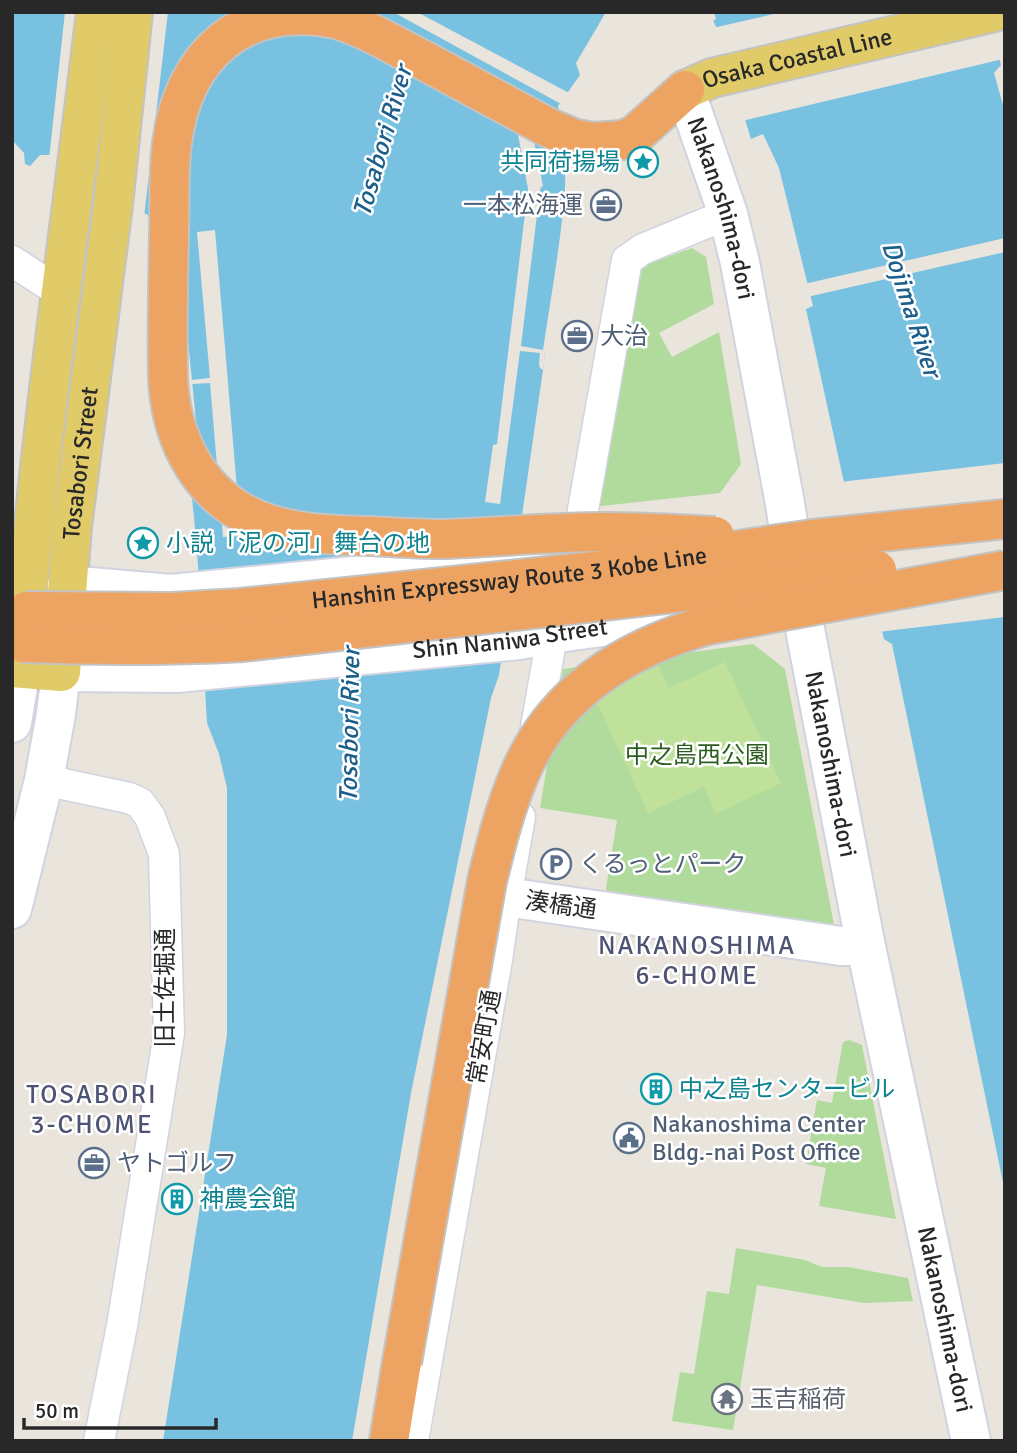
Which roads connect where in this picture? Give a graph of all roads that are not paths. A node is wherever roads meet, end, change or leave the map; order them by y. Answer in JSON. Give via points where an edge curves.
{"nodes":[{"id":1,"x":96,"y":12,"type":"edge"},
{"id":2,"x":133,"y":12,"type":"edge"},
{"id":3,"x":994,"y":12,"type":"edge"},
{"id":4,"x":698,"y":84,"type":"junction"},
{"id":5,"x":728,"y":214,"type":"junction"},
{"id":6,"x":12,"y":261,"type":"edge"},
{"id":7,"x":61,"y":293,"type":"junction"},
{"id":8,"x":1005,"y":501,"type":"edge"},
{"id":9,"x":1005,"y":519,"type":"edge"},
{"id":10,"x":24,"y":529,"type":"edge"},
{"id":11,"x":813,"y":529,"type":"junction"},
{"id":12,"x":574,"y":554,"type":"junction"},
{"id":13,"x":1005,"y":556,"type":"edge"},
{"id":14,"x":1005,"y":573,"type":"edge"},
{"id":15,"x":67,"y":585,"type":"junction"},
{"id":16,"x":18,"y":591,"type":"edge"},
{"id":17,"x":800,"y":600,"type":"junction"},
{"id":18,"x":535,"y":637,"type":"junction"},
{"id":19,"x":15,"y":660,"type":"edge"},
{"id":20,"x":61,"y":672,"type":"junction"},
{"id":21,"x":12,"y":723,"type":"edge"},
{"id":22,"x":44,"y":780,"type":"junction"},
{"id":23,"x":506,"y":897,"type":"junction"},
{"id":24,"x":12,"y":909,"type":"edge"},
{"id":25,"x":865,"y":942,"type":"junction"},
{"id":26,"x":99,"y":1441,"type":"edge"},
{"id":27,"x":389,"y":1441,"type":"edge"},
{"id":28,"x":413,"y":1441,"type":"edge"},
{"id":29,"x":971,"y":1441,"type":"edge"}],
"edges":[{"from":1,"to":7,"type":"main road","name":"Tosabori Street"},
{"from":2,"to":15,"type":"main road","name":"Tosabori Street"},
{"from":3,"to":4,"type":"main road","name":"Osaka Coastal Line"},
{"from":4,"to":5,"type":"street","name":"Nakanoshima-dori"},
{"from":4,"to":11,"type":"highway","bridge":true,"via":[[636,134],[622,141],[592,142],[550,128],[336,19],[288,13],[239,26],[219,41],[190,79],[172,144],[167,304],[172,416],[197,472],[226,502],[246,515],[294,530],[442,539]]},
{"from":5,"to":11,"type":"street","name":"Nakanoshima-dori"},
{"from":5,"to":12,"type":"street","via":[[627,260]]},
{"from":6,"to":7,"type":"street"},
{"from":7,"to":10,"type":"main road","name":"Tosabori Street"},
{"from":8,"to":11,"type":"street"},
{"from":9,"to":11,"type":"highway","name":"Hanshin Expressway Route 3 Kobe Line","bridge":true},
{"from":10,"to":16,"type":"main road","name":"Tosabori Street"},
{"from":11,"to":12,"type":"street"},
{"from":11,"to":16,"type":"highway","name":"Hanshin Expressway Route 3 Kobe Line","bridge":true,"via":[[604,570],[240,608],[101,612]]},
{"from":11,"to":17,"type":"street","name":"Nakanoshima-dori"},
{"from":12,"to":15,"type":"street","via":[[171,594]]},
{"from":13,"to":19,"type":"highway","name":"Hanshin Expressway Route 3 Kobe Line","bridge":true,"via":[[243,642],[125,646]]},
{"from":14,"to":17,"type":"street","name":"Shin Naniwa Street","bridge":true},
{"from":14,"to":27,"type":"highway","bridge":true,"via":[[677,634],[627,656],[594,678],[541,735],[508,804],[487,881]]},
{"from":15,"to":16,"type":"main road"},
{"from":15,"to":20,"type":"main road","name":"Tosabori Street"},
{"from":16,"to":19,"type":"main road","name":"Tosabori Street"},
{"from":17,"to":18,"type":"street","name":"Shin Naniwa Street"},
{"from":17,"to":25,"type":"street","name":"Nakanoshima-dori"},
{"from":18,"to":20,"type":"street","name":"Shin Naniwa Street","via":[[177,673]]},
{"from":18,"to":23,"type":"street","name":"常安町通","via":[[549,653]]},
{"from":19,"to":20,"type":"main road","name":"Shin Naniwa Street"},
{"from":19,"to":21,"type":"street","name":"Tosabori Street"},
{"from":20,"to":22,"type":"street","name":"Tosabori Street"},
{"from":22,"to":24,"type":"street","name":"Tosabori Street"},
{"from":22,"to":26,"type":"street","name":"旧土佐堀通","via":[[140,803],[164,853],[169,1033]]},
{"from":23,"to":25,"type":"street","name":"湊橋通","via":[[841,946]]},
{"from":23,"to":28,"type":"street","name":"常安町通"},
{"from":25,"to":29,"type":"street","name":"Nakanoshima-dori"}]}
